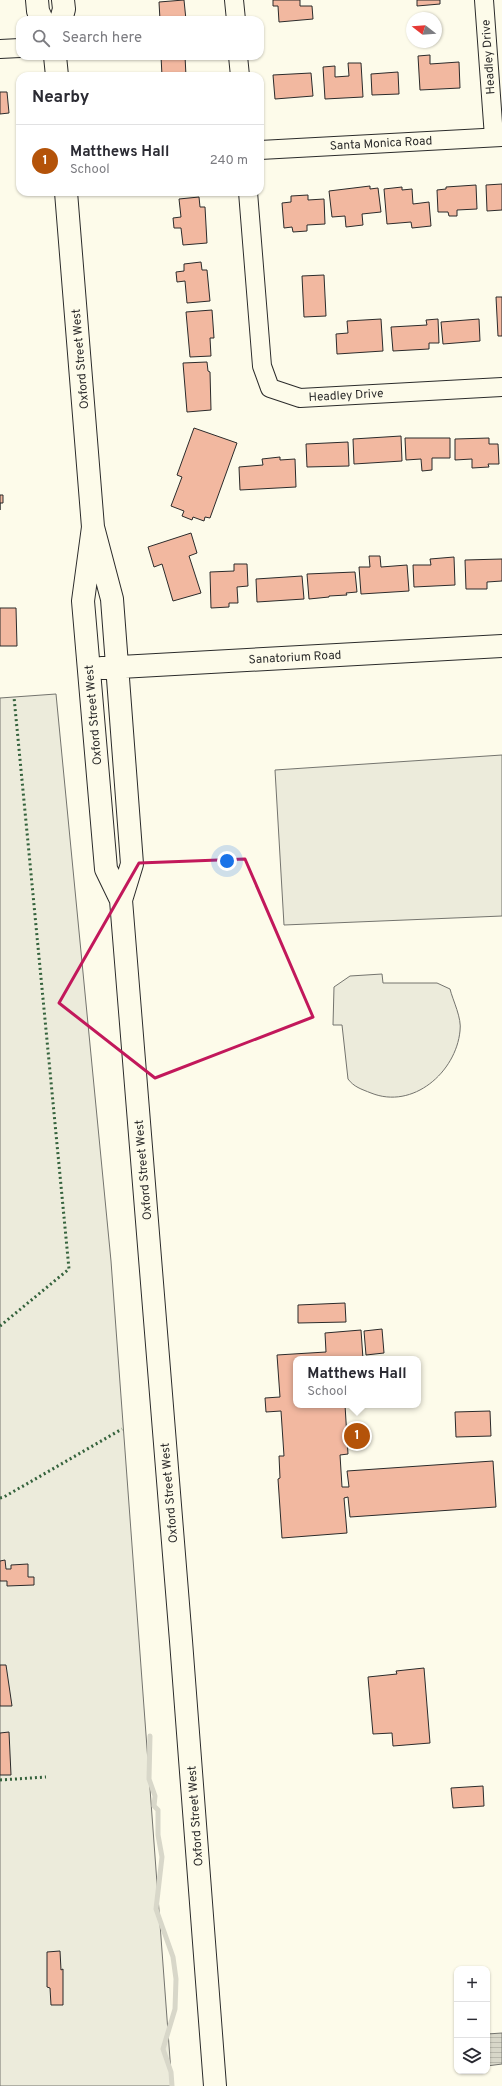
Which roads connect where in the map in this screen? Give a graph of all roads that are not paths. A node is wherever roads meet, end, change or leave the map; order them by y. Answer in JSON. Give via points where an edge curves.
{"nodes":[{"id":1,"x":37,"y":0,"type":"edge"},
{"id":2,"x":63,"y":0,"type":"edge"},
{"id":3,"x":234,"y":0,"type":"edge"},
{"id":4,"x":484,"y":0,"type":"edge"},
{"id":5,"x":40,"y":16,"type":"edge"},
{"id":6,"x":62,"y":16,"type":"edge"},
{"id":7,"x":236,"y":16,"type":"edge"},
{"id":8,"x":16,"y":48,"type":"edge"},
{"id":9,"x":0,"y":49,"type":"edge"},
{"id":10,"x":55,"y":60,"type":"edge"},
{"id":11,"x":238,"y":60,"type":"edge"},
{"id":12,"x":57,"y":72,"type":"edge"},
{"id":13,"x":240,"y":72,"type":"edge"},
{"id":14,"x":498,"y":137,"type":"edge"},
{"id":15,"x":264,"y":150,"type":"edge"},
{"id":16,"x":66,"y":196,"type":"edge"},
{"id":17,"x":248,"y":196,"type":"edge"},
{"id":18,"x":502,"y":387,"type":"edge"},
{"id":19,"x":93,"y":526,"type":"junction"},
{"id":20,"x":502,"y":646,"type":"edge"},
{"id":21,"x":117,"y":667,"type":"junction"},
{"id":22,"x":89,"y":669,"type":"junction"},
{"id":23,"x":121,"y":900,"type":"junction"},
{"id":24,"x":215,"y":2086,"type":"edge"}],
"edges":[{"from":1,"to":5,"type":"main road"},
{"from":2,"to":6,"type":"main road"},
{"from":3,"to":7,"type":"street"},
{"from":4,"to":14,"type":"street","name":"Headley Drive"},
{"from":8,"to":9,"type":"street"},
{"from":10,"to":12,"type":"main road"},
{"from":11,"to":13,"type":"street"},
{"from":14,"to":15,"type":"street","name":"Santa Monica Road"},
{"from":16,"to":19,"type":"main road","name":"Oxford Street West"},
{"from":17,"to":18,"type":"street","name":"Headley Drive","via":[[262,366],[270,388],[300,398]]},
{"from":19,"to":21,"type":"main road","name":"Oxford Street West","via":[[112,599]]},
{"from":19,"to":22,"type":"main road","name":"Oxford Street West","via":[[83,601]]},
{"from":20,"to":21,"type":"main road","name":"Sanatorium Road"},
{"from":21,"to":22,"type":"main road","name":"Sanatorium Road"},
{"from":21,"to":23,"type":"main road","name":"Oxford Street West","via":[[132,864]]},
{"from":22,"to":23,"type":"main road","name":"Oxford Street West","via":[[106,869]]},
{"from":23,"to":24,"type":"main road","name":"Oxford Street West","via":[[180,1618]]}]}
